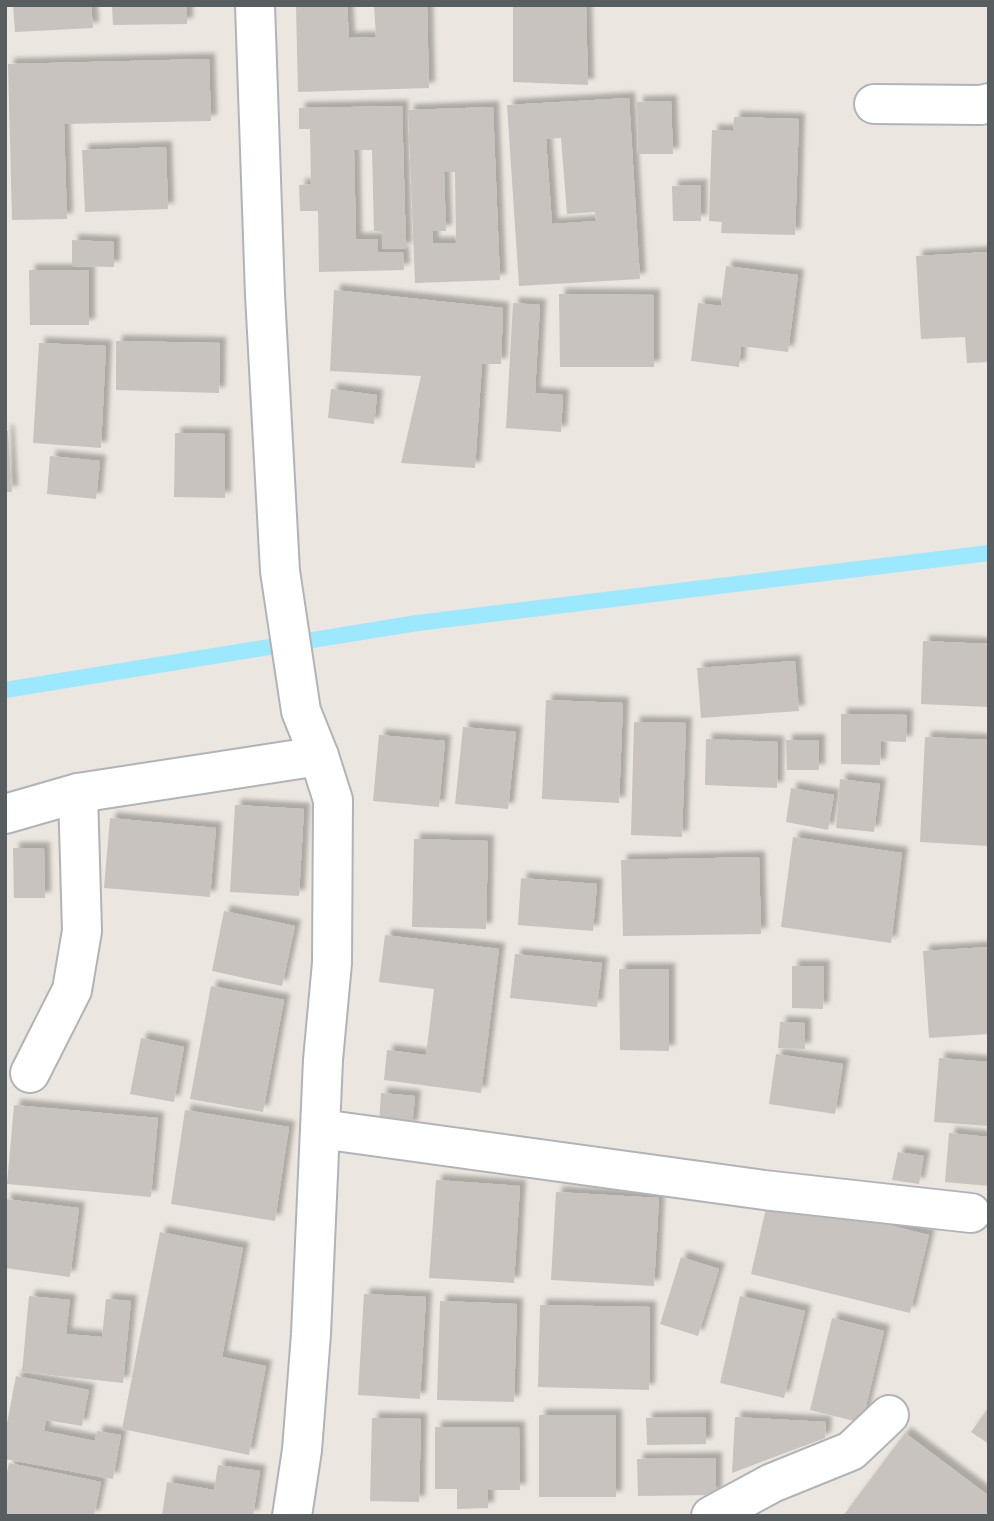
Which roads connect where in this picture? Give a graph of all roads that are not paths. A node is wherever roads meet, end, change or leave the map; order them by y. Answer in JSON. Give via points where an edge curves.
{"nodes":[{"id":1,"x":255,"y":5,"type":"edge"},
{"id":2,"x":989,"y":103,"type":"edge"},
{"id":3,"x":874,"y":104,"type":"dead end"},
{"id":4,"x":319,"y":756,"type":"junction"},
{"id":5,"x":78,"y":793,"type":"junction"},
{"id":6,"x":5,"y":814,"type":"edge"},
{"id":7,"x":30,"y":1073,"type":"dead end"},
{"id":8,"x":321,"y":1129,"type":"junction"},
{"id":9,"x":971,"y":1213,"type":"dead end"},
{"id":10,"x":889,"y":1415,"type":"dead end"},
{"id":11,"x":292,"y":1516,"type":"edge"},
{"id":12,"x":712,"y":1516,"type":"edge"}],
"edges":[{"from":1,"to":4,"type":"street","via":[[280,571],[301,712]]},
{"from":2,"to":3,"type":"street"},
{"from":4,"to":5,"type":"street"},
{"from":4,"to":8,"type":"street","via":[[333,800],[332,962]]},
{"from":5,"to":6,"type":"street"},
{"from":5,"to":7,"type":"street","via":[[82,931],[72,990]]},
{"from":8,"to":9,"type":"street"},
{"from":8,"to":11,"type":"street","via":[[311,1334]]},
{"from":10,"to":12,"type":"street","via":[[851,1451],[772,1483]]}]}
